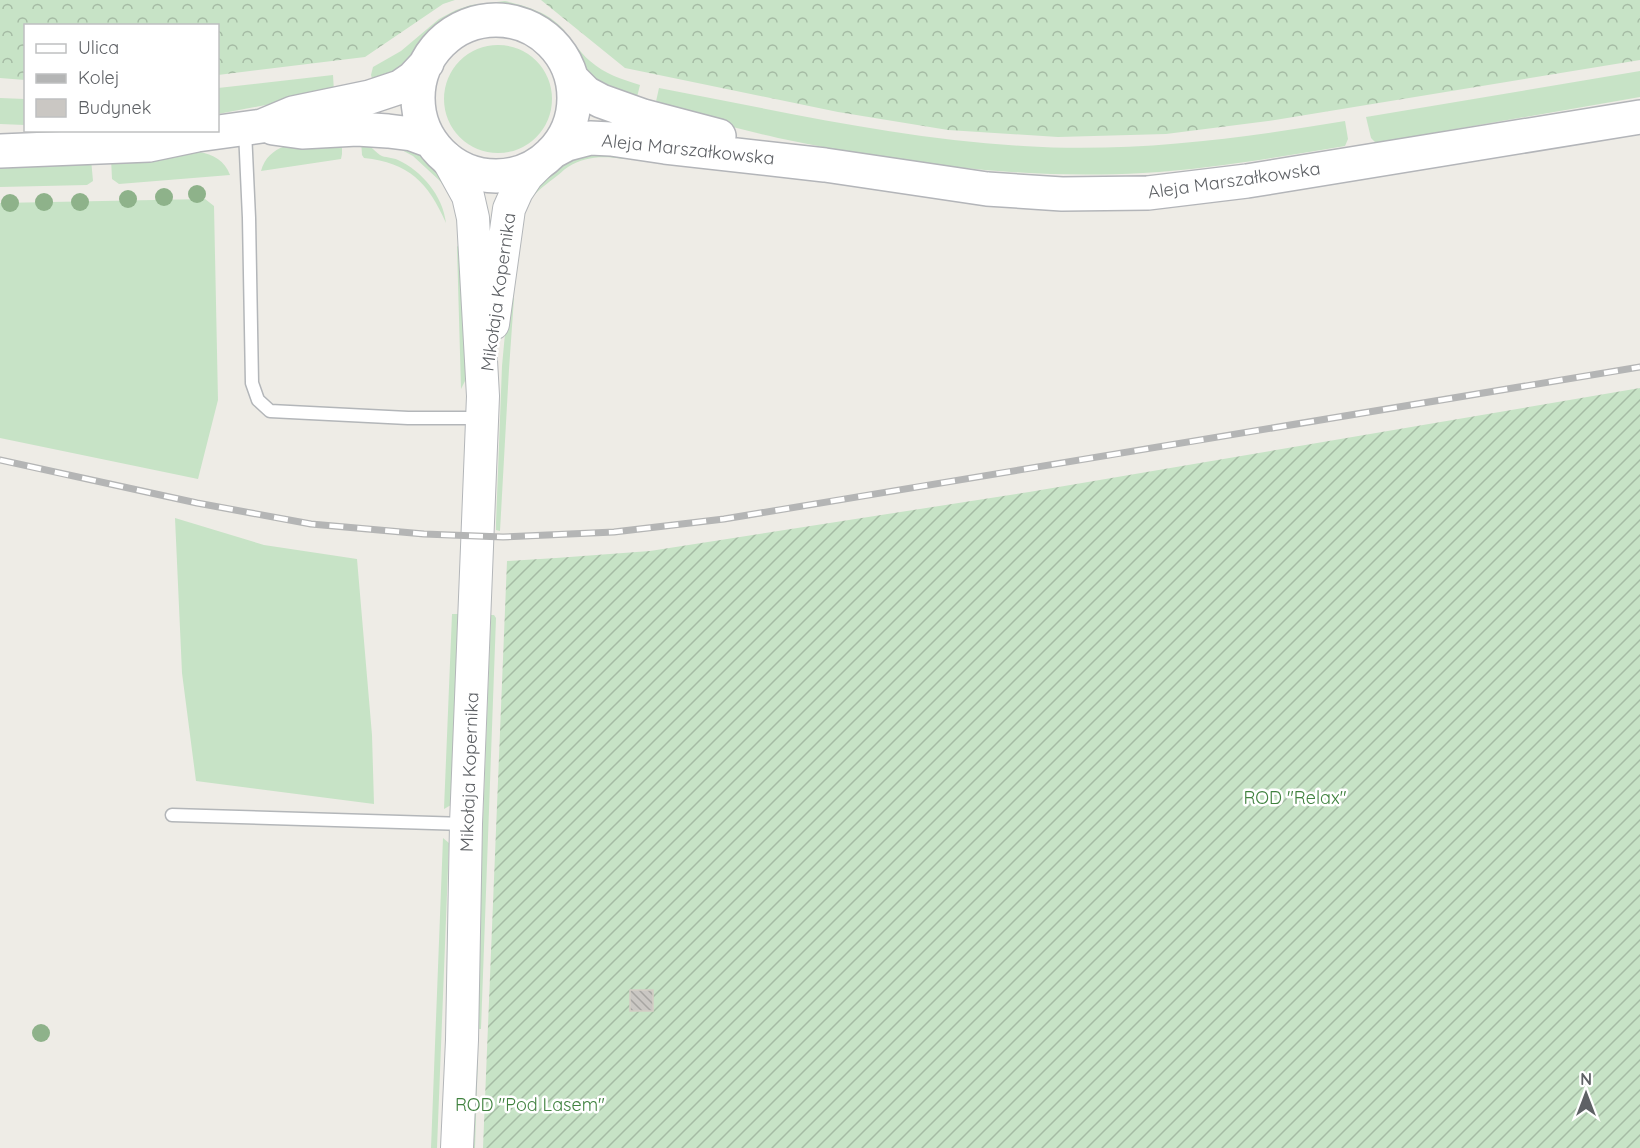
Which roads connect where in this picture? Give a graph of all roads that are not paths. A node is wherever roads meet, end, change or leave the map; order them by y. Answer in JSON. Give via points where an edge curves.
{"nodes":[{"id":1,"x":427,"y":63,"type":"junction"},
{"id":2,"x":572,"y":79,"type":"junction"},
{"id":3,"x":1640,"y":117,"type":"edge"},
{"id":4,"x":253,"y":128,"type":"junction"},
{"id":5,"x":197,"y":135,"type":"junction"},
{"id":6,"x":0,"y":137,"type":"edge"},
{"id":7,"x":439,"y":149,"type":"junction"},
{"id":8,"x":0,"y":151,"type":"edge"},
{"id":9,"x":547,"y":157,"type":"junction"},
{"id":10,"x":825,"y":165,"type":"junction"},
{"id":11,"x":482,"y":407,"type":"junction"},
{"id":12,"x":172,"y":815,"type":"dead end"},
{"id":13,"x":466,"y":824,"type":"junction"},
{"id":14,"x":456,"y":1148,"type":"edge"}],
"edges":[{"from":1,"to":2,"type":"main road","via":[[450,33],[474,22],[500,19],[525,24],[548,38],[564,58]]},
{"from":1,"to":4,"type":"main road","via":[[400,87],[293,113]]},
{"from":1,"to":7,"type":"main road","via":[[420,76],[417,101],[422,125]]},
{"from":2,"to":9,"type":"main road","via":[[574,108],[568,130]]},
{"from":2,"to":10,"type":"main road","name":"Aleja Marszałkowska","via":[[601,101],[643,116]]},
{"from":3,"to":10,"type":"main road","name":"Aleja Marszałkowska","via":[[1247,181],[1148,193],[1062,194],[987,189]]},
{"from":4,"to":5,"type":"main road"},
{"from":4,"to":7,"type":"main road","via":[[388,131],[412,134]]},
{"from":4,"to":11,"type":"lane","via":[[249,218],[252,384],[258,400],[270,411],[408,418]]},
{"from":5,"to":6,"type":"main road"},
{"from":5,"to":8,"type":"main road","via":[[125,147]]},
{"from":7,"to":9,"type":"main road","via":[[472,172],[495,176],[518,174]]},
{"from":7,"to":11,"type":"street","name":"Mikołaja Kopernika","via":[[468,196],[473,218]]},
{"from":9,"to":10,"type":"main road","name":"Aleja Marszałkowska","via":[[567,144],[590,138]]},
{"from":9,"to":11,"type":"street","name":"Mikołaja Kopernika","via":[[527,176],[509,209]]},
{"from":11,"to":13,"type":"street","name":"Mikołaja Kopernika"},
{"from":12,"to":13,"type":"lane"},
{"from":13,"to":14,"type":"street","name":"Mikołaja Kopernika"}]}
